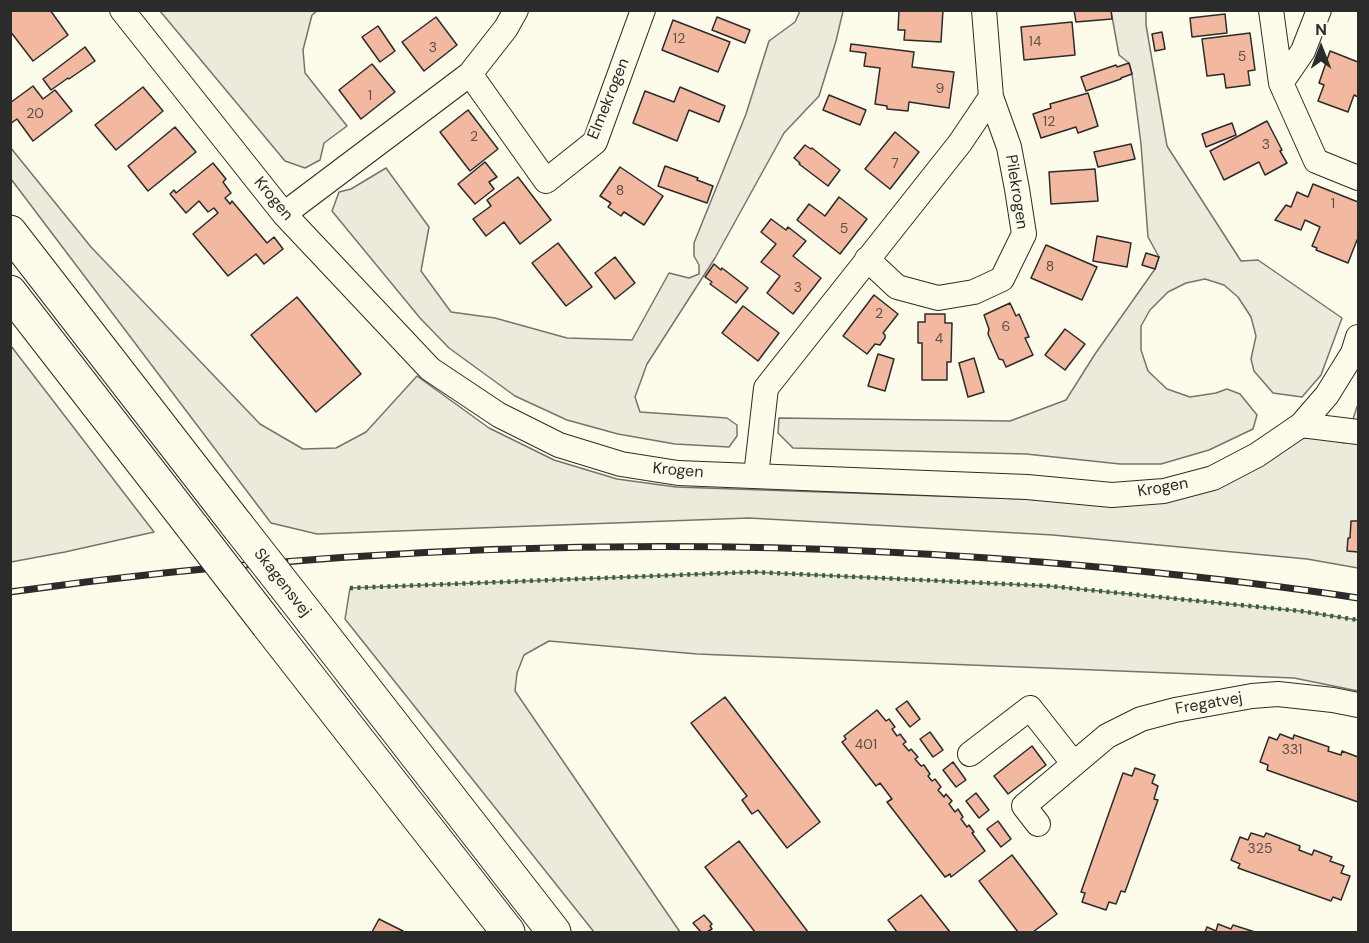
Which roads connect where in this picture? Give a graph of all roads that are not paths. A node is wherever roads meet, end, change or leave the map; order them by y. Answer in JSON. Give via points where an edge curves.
{"nodes":[{"id":1,"x":122,"y":10,"type":"edge"},
{"id":2,"x":516,"y":10,"type":"edge"},
{"id":3,"x":643,"y":10,"type":"edge"},
{"id":4,"x":984,"y":10,"type":"edge"},
{"id":5,"x":1271,"y":10,"type":"edge"},
{"id":6,"x":1319,"y":10,"type":"edge"},
{"id":7,"x":470,"y":74,"type":"junction"},
{"id":8,"x":1281,"y":83,"type":"junction"},
{"id":9,"x":991,"y":97,"type":"junction"},
{"id":10,"x":1359,"y":178,"type":"edge"},
{"id":11,"x":284,"y":214,"type":"junction"},
{"id":12,"x":10,"y":232,"type":"edge"},
{"id":13,"x":867,"y":260,"type":"junction"},
{"id":14,"x":10,"y":292,"type":"edge"},
{"id":15,"x":1359,"y":337,"type":"edge"},
{"id":16,"x":1301,"y":425,"type":"junction"},
{"id":17,"x":1359,"y":432,"type":"edge"},
{"id":18,"x":756,"y":476,"type":"junction"},
{"id":19,"x":1359,"y":705,"type":"edge"},
{"id":20,"x":970,"y":754,"type":"dead end"},
{"id":21,"x":1074,"y":764,"type":"junction"},
{"id":22,"x":1038,"y":824,"type":"dead end"},
{"id":23,"x":508,"y":933,"type":"edge"},
{"id":24,"x":554,"y":933,"type":"edge"}],
"edges":[{"from":1,"to":11,"type":"street","name":"Krogen"},
{"from":2,"to":7,"type":"street"},
{"from":3,"to":7,"type":"street","name":"Elmekrogen","via":[[595,141],[546,181]]},
{"from":4,"to":9,"type":"street","name":"Pilekrogen"},
{"from":5,"to":8,"type":"street"},
{"from":6,"to":8,"type":"street","via":[[1303,51]]},
{"from":7,"to":11,"type":"street"},
{"from":8,"to":10,"type":"street","via":[[1316,161]]},
{"from":9,"to":13,"type":"street","via":[[960,143]]},
{"from":9,"to":13,"type":"street","name":"Pilekrogen","via":[[1009,147],[1024,234],[1002,279],[974,292],[938,298],[897,287]]},
{"from":11,"to":18,"type":"street","name":"Krogen","via":[[430,369],[499,415],[559,445],[621,464],[678,473]]},
{"from":12,"to":24,"type":"main road","name":"Skagensvej","bridge":true},
{"from":13,"to":18,"type":"street","via":[[766,388]]},
{"from":14,"to":23,"type":"main road","bridge":true},
{"from":15,"to":16,"type":"street","name":"Krogen","via":[[1327,395]]},
{"from":16,"to":17,"type":"street"},
{"from":16,"to":18,"type":"street","name":"Krogen","via":[[1213,478],[1164,491],[1112,495],[1027,487]]},
{"from":19,"to":21,"type":"street","name":"Fregatvej","via":[[1278,694],[1175,710],[1141,719],[1107,736]]},
{"from":20,"to":21,"type":"street","via":[[1030,708]]},
{"from":21,"to":22,"type":"street","name":"Fregatvej","via":[[1024,806]]}]}
